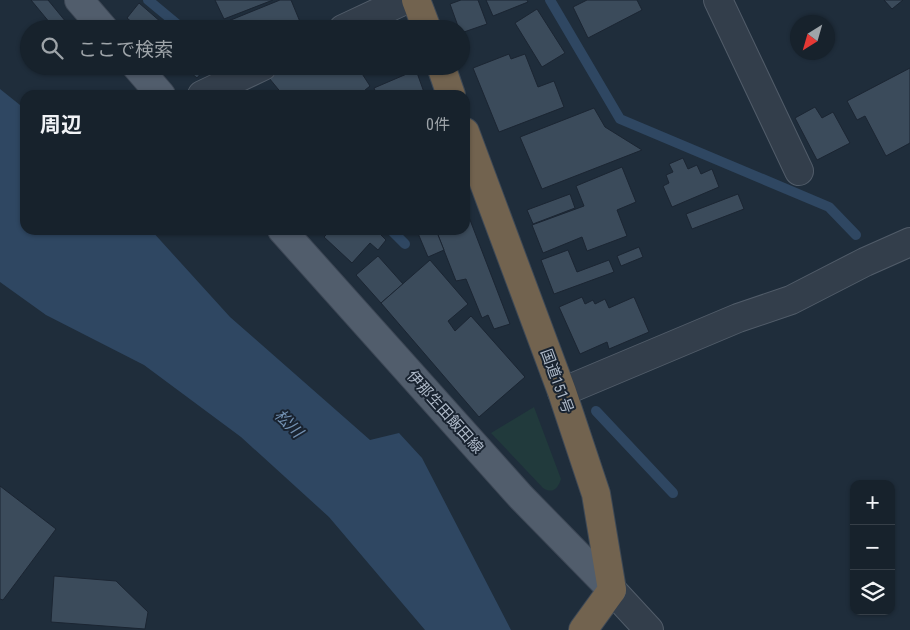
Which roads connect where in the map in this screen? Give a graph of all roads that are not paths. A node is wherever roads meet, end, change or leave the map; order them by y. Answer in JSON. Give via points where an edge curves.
{"nodes":[{"id":1,"x":79,"y":0,"type":"edge"},
{"id":2,"x":405,"y":0,"type":"edge"},
{"id":3,"x":416,"y":0,"type":"edge"},
{"id":4,"x":718,"y":0,"type":"edge"},
{"id":5,"x":96,"y":20,"type":"edge"},
{"id":6,"x":362,"y":20,"type":"edge"},
{"id":7,"x":424,"y":20,"type":"edge"},
{"id":8,"x":144,"y":75,"type":"edge"},
{"id":9,"x":244,"y":75,"type":"edge"},
{"id":10,"x":444,"y":75,"type":"edge"},
{"id":11,"x":157,"y":90,"type":"edge"},
{"id":12,"x":213,"y":90,"type":"edge"},
{"id":13,"x":449,"y":90,"type":"edge"},
{"id":14,"x":470,"y":145,"type":"edge"},
{"id":15,"x":799,"y":171,"type":"dead end"},
{"id":16,"x":286,"y":235,"type":"edge"},
{"id":17,"x":910,"y":242,"type":"edge"},
{"id":18,"x":562,"y":392,"type":"junction"},
{"id":19,"x":612,"y":590,"type":"junction"},
{"id":20,"x":583,"y":630,"type":"edge"},
{"id":21,"x":649,"y":630,"type":"edge"}],
"edges":[{"from":1,"to":5,"type":"main road"},
{"from":2,"to":6,"type":"street"},
{"from":3,"to":7,"type":"highway"},
{"from":4,"to":15,"type":"street"},
{"from":8,"to":11,"type":"main road"},
{"from":9,"to":12,"type":"street"},
{"from":10,"to":13,"type":"highway"},
{"from":14,"to":18,"type":"highway","name":"国道151号"},
{"from":16,"to":19,"type":"main road","name":"伊那生田飯田線","via":[[521,497]]},
{"from":17,"to":18,"type":"street","via":[[791,300],[738,318]]},
{"from":18,"to":19,"type":"highway","name":"国道151号","via":[[596,494]]},
{"from":19,"to":20,"type":"highway"},
{"from":19,"to":21,"type":"street"}]}
